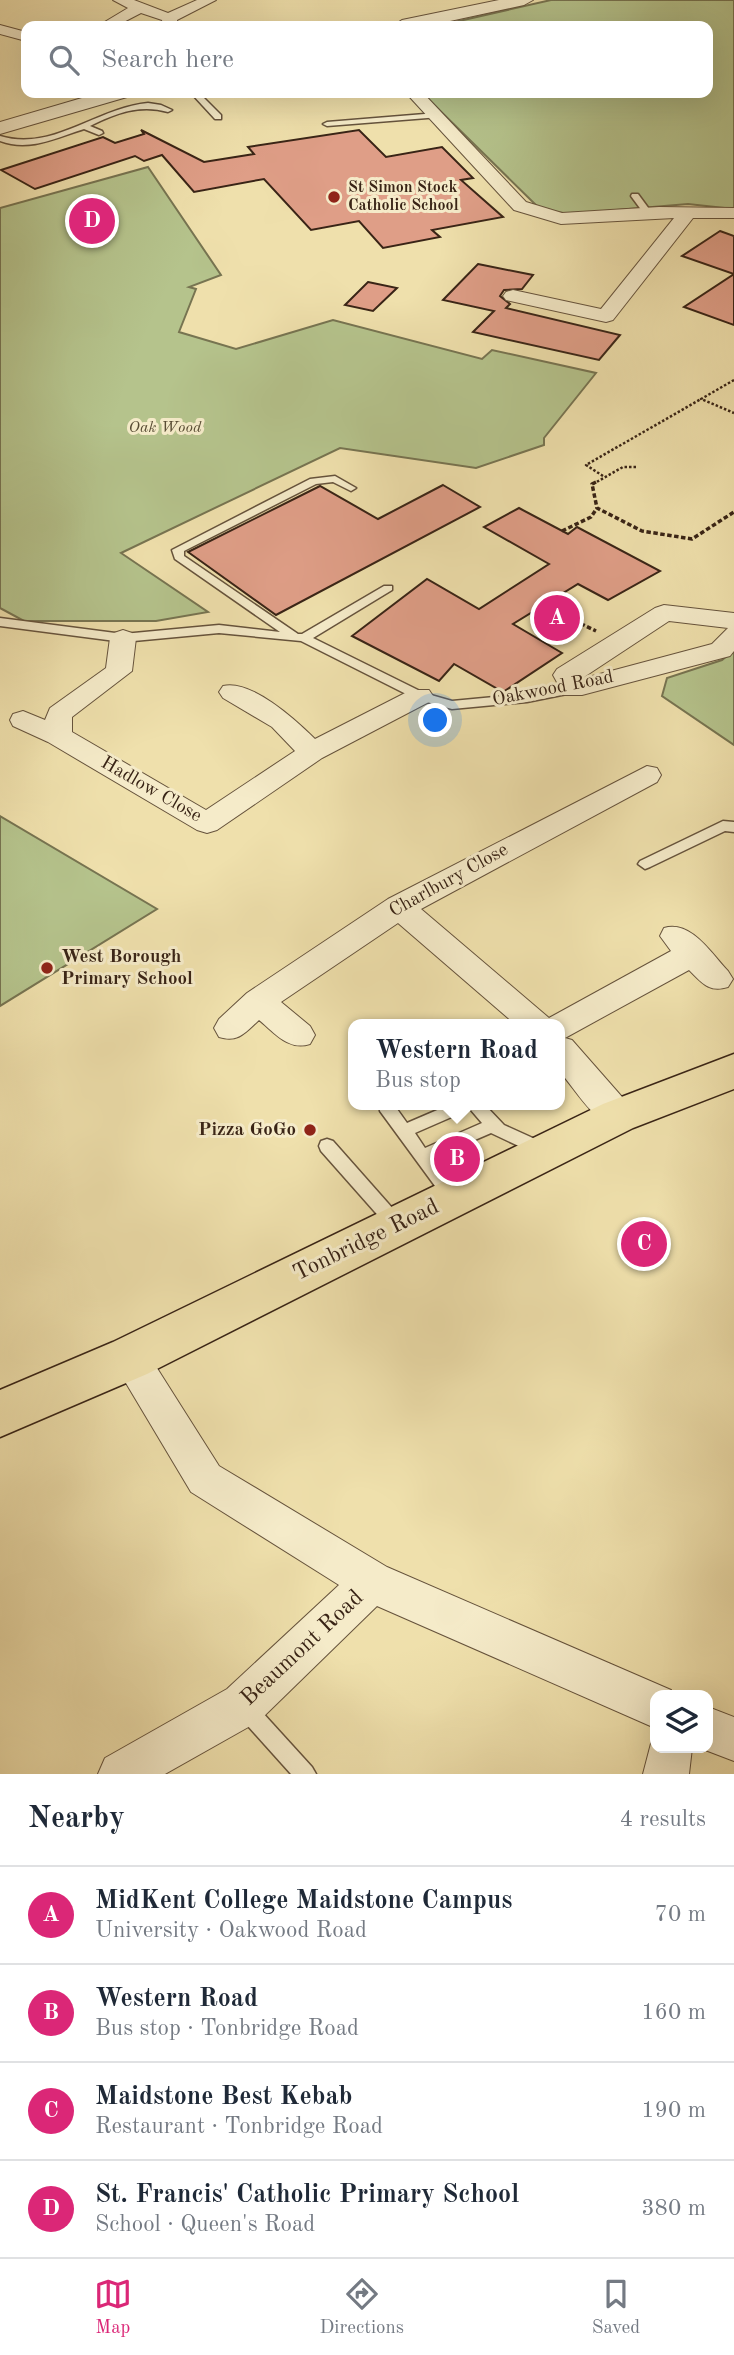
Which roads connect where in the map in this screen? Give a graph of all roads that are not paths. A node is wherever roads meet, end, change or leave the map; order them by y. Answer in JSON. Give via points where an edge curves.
{"nodes":[{"id":1,"x":120,"y":0,"type":"edge"},
{"id":2,"x":209,"y":0,"type":"edge"},
{"id":3,"x":524,"y":0,"type":"edge"},
{"id":4,"x":138,"y":8,"type":"junction"},
{"id":5,"x":114,"y":21,"type":"edge"},
{"id":6,"x":168,"y":21,"type":"edge"},
{"id":7,"x":172,"y":21,"type":"edge"},
{"id":8,"x":425,"y":21,"type":"edge"},
{"id":9,"x":0,"y":29,"type":"edge"},
{"id":10,"x":21,"y":35,"type":"edge"},
{"id":11,"x":103,"y":98,"type":"edge"},
{"id":12,"x":200,"y":98,"type":"edge"},
{"id":13,"x":419,"y":98,"type":"edge"},
{"id":14,"x":168,"y":110,"type":"dead end"},
{"id":15,"x":437,"y":115,"type":"junction"},
{"id":16,"x":218,"y":117,"type":"dead end"},
{"id":17,"x":327,"y":124,"type":"dead end"},
{"id":18,"x":84,"y":126,"type":"junction"},
{"id":19,"x":0,"y":128,"type":"edge"},
{"id":20,"x":99,"y":133,"type":"dead end"},
{"id":21,"x":0,"y":138,"type":"edge"},
{"id":22,"x":635,"y":196,"type":"dead end"},
{"id":23,"x":689,"y":211,"type":"junction"},
{"id":24,"x":648,"y":213,"type":"junction"},
{"id":25,"x":734,"y":213,"type":"edge"},
{"id":26,"x":513,"y":296,"type":"dead end"},
{"id":27,"x":351,"y":488,"type":"dead end"},
{"id":28,"x":388,"y":588,"type":"dead end"},
{"id":29,"x":734,"y":621,"type":"edge"},
{"id":30,"x":0,"y":622,"type":"edge"},
{"id":31,"x":734,"y":634,"type":"edge"},
{"id":32,"x":300,"y":637,"type":"junction"},
{"id":33,"x":123,"y":638,"type":"junction"},
{"id":34,"x":573,"y":689,"type":"junction"},
{"id":35,"x":232,"y":692,"type":"dead end"},
{"id":36,"x":420,"y":696,"type":"junction"},
{"id":37,"x":23,"y":720,"type":"dead end"},
{"id":38,"x":58,"y":736,"type":"junction"},
{"id":39,"x":312,"y":752,"type":"junction"},
{"id":40,"x":647,"y":775,"type":"dead end"},
{"id":41,"x":734,"y":827,"type":"edge"},
{"id":42,"x":646,"y":864,"type":"dead end"},
{"id":43,"x":399,"y":906,"type":"junction"},
{"id":44,"x":717,"y":979,"type":"dead end"},
{"id":45,"x":258,"y":1001,"type":"junction"},
{"id":46,"x":530,"y":1019,"type":"edge"},
{"id":47,"x":565,"y":1024,"type":"edge"},
{"id":48,"x":230,"y":1028,"type":"dead end"},
{"id":49,"x":299,"y":1035,"type":"dead end"},
{"id":50,"x":565,"y":1055,"type":"edge"},
{"id":51,"x":734,"y":1071,"type":"edge"},
{"id":52,"x":388,"y":1110,"type":"edge"},
{"id":53,"x":452,"y":1110,"type":"edge"},
{"id":54,"x":481,"y":1110,"type":"edge"},
{"id":55,"x":618,"y":1116,"type":"junction"},
{"id":56,"x":494,"y":1125,"type":"junction"},
{"id":57,"x":404,"y":1131,"type":"junction"},
{"id":58,"x":327,"y":1146,"type":"dead end"},
{"id":59,"x":546,"y":1151,"type":"junction"},
{"id":60,"x":422,"y":1156,"type":"junction"},
{"id":61,"x":453,"y":1197,"type":"junction"},
{"id":62,"x":397,"y":1225,"type":"junction"},
{"id":63,"x":130,"y":1358,"type":"junction"},
{"id":64,"x":0,"y":1414,"type":"edge"},
{"id":65,"x":372,"y":1582,"type":"junction"},
{"id":66,"x":650,"y":1704,"type":"edge"},
{"id":67,"x":243,"y":1705,"type":"junction"},
{"id":68,"x":713,"y":1730,"type":"edge"},
{"id":69,"x":734,"y":1739,"type":"edge"},
{"id":70,"x":669,"y":1753,"type":"edge"},
{"id":71,"x":121,"y":1774,"type":"edge"},
{"id":72,"x":305,"y":1774,"type":"edge"},
{"id":73,"x":666,"y":1774,"type":"edge"}],
"edges":[{"from":1,"to":4,"type":"street"},
{"from":2,"to":7,"type":"street"},
{"from":3,"to":8,"type":"street"},
{"from":4,"to":5,"type":"street"},
{"from":4,"to":6,"type":"street"},
{"from":9,"to":10,"type":"street"},
{"from":11,"to":19,"type":"street"},
{"from":12,"to":16,"type":"lane"},
{"from":13,"to":15,"type":"street"},
{"from":14,"to":18,"type":"lane","via":[[142,106]]},
{"from":15,"to":17,"type":"lane"},
{"from":15,"to":24,"type":"street","via":[[520,206],[561,219]]},
{"from":18,"to":20,"type":"lane"},
{"from":18,"to":21,"type":"lane","via":[[33,142],[15,144]]},
{"from":22,"to":24,"type":"lane"},
{"from":23,"to":24,"type":"street"},
{"from":23,"to":25,"type":"street"},
{"from":23,"to":26,"type":"street","via":[[606,316]]},
{"from":27,"to":32,"type":"lane","via":[[335,479],[313,481],[177,553]]},
{"from":28,"to":32,"type":"lane"},
{"from":29,"to":34,"type":"street","via":[[664,613],[566,675]]},
{"from":30,"to":33,"type":"lane","name":"Oakwood Road"},
{"from":31,"to":34,"type":"street","name":"Oakwood Road","via":[[721,650]]},
{"from":32,"to":33,"type":"lane","name":"Oakwood Road","via":[[219,629]]},
{"from":32,"to":36,"type":"lane","name":"Oakwood Road"},
{"from":33,"to":38,"type":"street","via":[[119,671],[59,714]]},
{"from":34,"to":36,"type":"lane","name":"Oakwood Road","via":[[452,705]]},
{"from":35,"to":39,"type":"street","via":[[282,721]]},
{"from":36,"to":39,"type":"street","name":"Hadlow Close"},
{"from":37,"to":38,"type":"street","name":"Hadlow Close"},
{"from":38,"to":39,"type":"street","name":"Hadlow Close","via":[[207,823]]},
{"from":40,"to":43,"type":"street","name":"Charlbury Close"},
{"from":41,"to":42,"type":"lane","via":[[723,826]]},
{"from":43,"to":45,"type":"street","name":"Charlbury Close"},
{"from":43,"to":46,"type":"street"},
{"from":44,"to":47,"type":"street","via":[[684,945]]},
{"from":45,"to":48,"type":"street","name":"Charlbury Close"},
{"from":45,"to":49,"type":"street"},
{"from":50,"to":55,"type":"street"},
{"from":51,"to":55,"type":"main road","name":"Tonbridge Road"},
{"from":52,"to":57,"type":"lane"},
{"from":53,"to":57,"type":"lane"},
{"from":54,"to":56,"type":"lane"},
{"from":55,"to":59,"type":"main road","name":"Tonbridge Road"},
{"from":56,"to":59,"type":"lane"},
{"from":56,"to":60,"type":"lane"},
{"from":57,"to":60,"type":"lane"},
{"from":58,"to":62,"type":"lane"},
{"from":59,"to":61,"type":"main road","name":"Tonbridge Road"},
{"from":60,"to":61,"type":"lane"},
{"from":61,"to":62,"type":"main road","name":"Tonbridge Road"},
{"from":62,"to":63,"type":"main road","name":"Tonbridge Road"},
{"from":63,"to":64,"type":"main road","name":"Tonbridge Road"},
{"from":63,"to":65,"type":"street","via":[[205,1479]]},
{"from":65,"to":66,"type":"street"},
{"from":65,"to":67,"type":"street","name":"Beaumont Road"},
{"from":67,"to":71,"type":"street","name":"Beaumont Road"},
{"from":67,"to":72,"type":"lane"},
{"from":68,"to":69,"type":"street"},
{"from":70,"to":73,"type":"street"}]}
